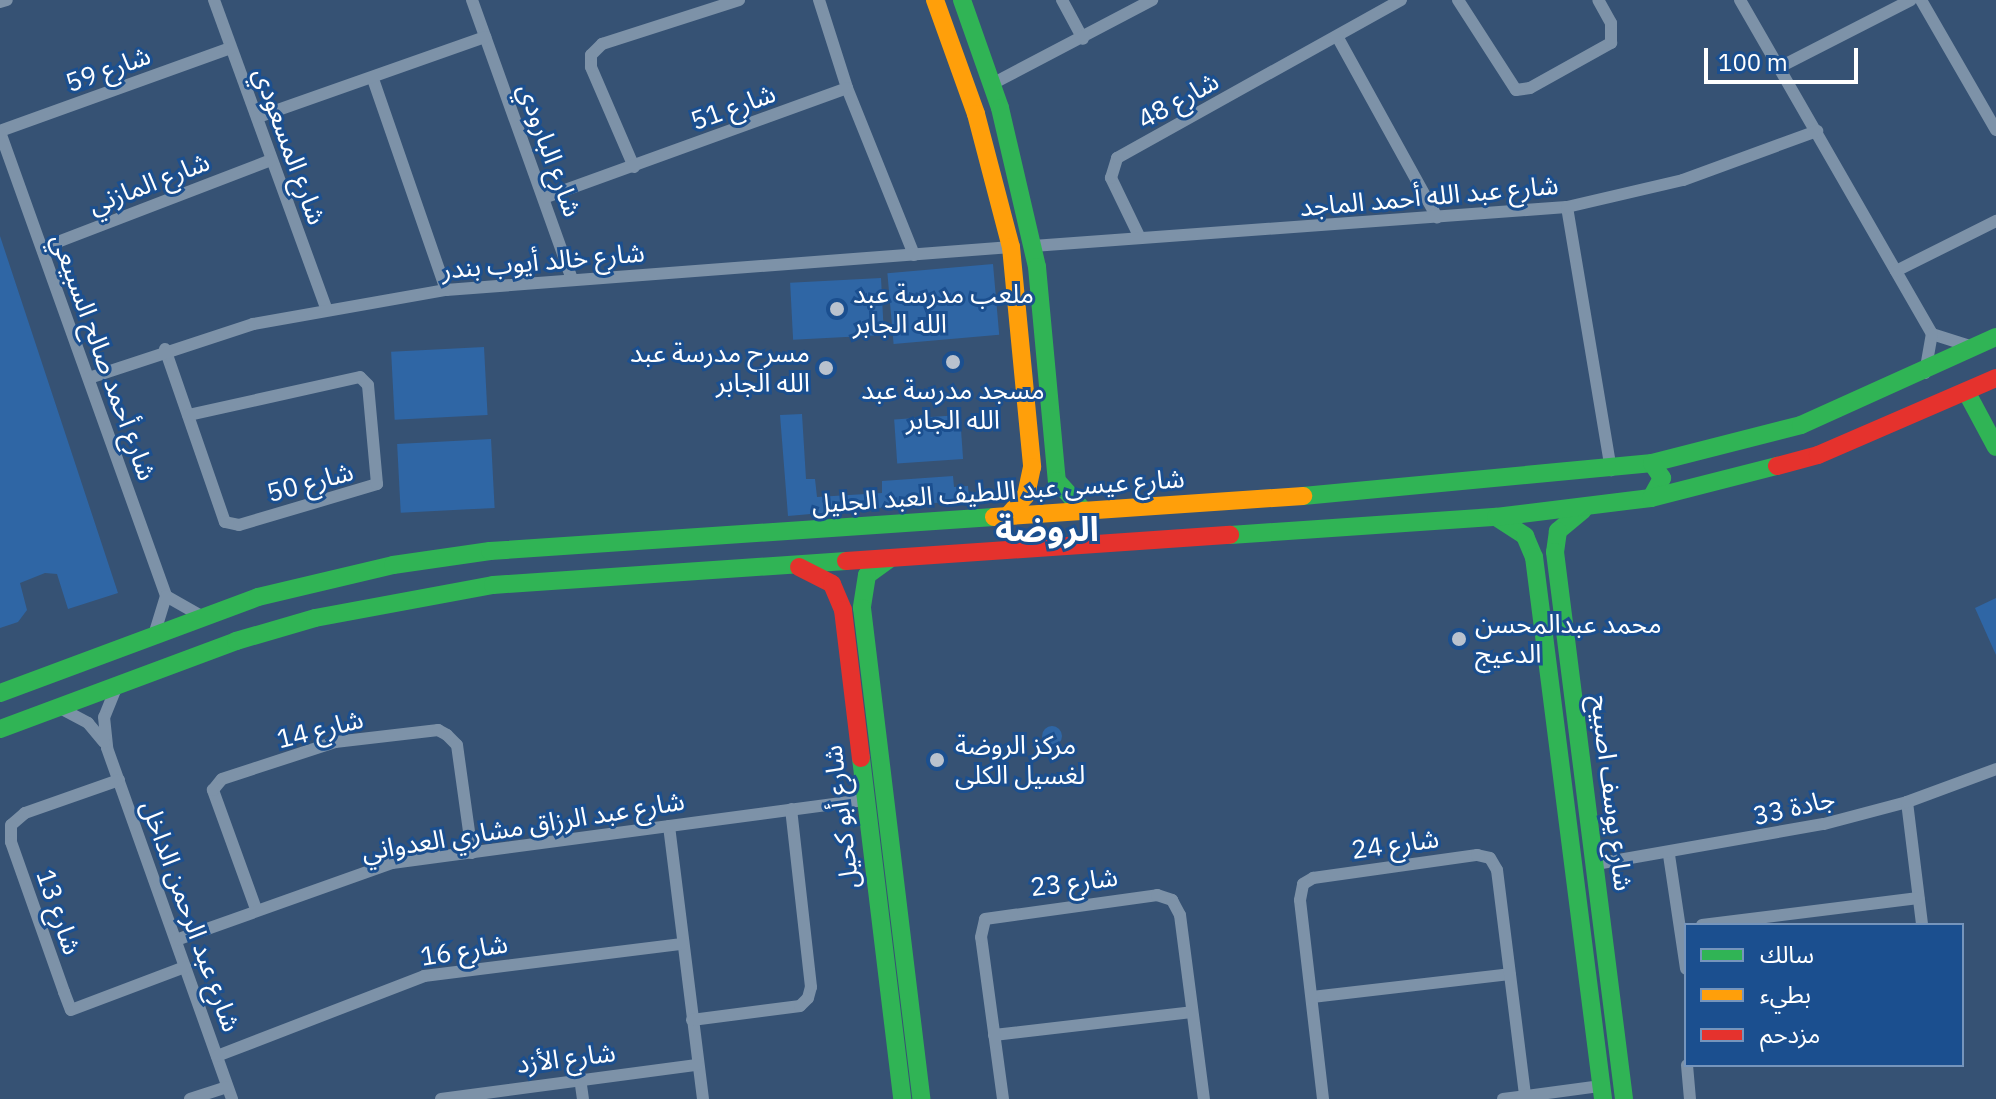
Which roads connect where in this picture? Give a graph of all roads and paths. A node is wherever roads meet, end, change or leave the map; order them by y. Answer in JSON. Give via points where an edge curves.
{"nodes":[{"id":1,"x":7,"y":0,"type":"edge"},
{"id":2,"x":214,"y":0,"type":"edge"},
{"id":3,"x":472,"y":0,"type":"edge"},
{"id":4,"x":739,"y":0,"type":"edge"},
{"id":5,"x":819,"y":0,"type":"edge"},
{"id":6,"x":1062,"y":0,"type":"edge"},
{"id":7,"x":1152,"y":0,"type":"edge"},
{"id":8,"x":1400,"y":0,"type":"edge"},
{"id":9,"x":1458,"y":0,"type":"edge"},
{"id":10,"x":1598,"y":0,"type":"edge"},
{"id":11,"x":1740,"y":0,"type":"edge"},
{"id":12,"x":1911,"y":0,"type":"edge"},
{"id":13,"x":1921,"y":0,"type":"edge"},
{"id":14,"x":0,"y":2,"type":"edge"},
{"id":15,"x":963,"y":4,"type":"edge"},
{"id":16,"x":938,"y":8,"type":"edge"},
{"id":17,"x":485,"y":37,"type":"junction"},
{"id":18,"x":1338,"y":38,"type":"junction"},
{"id":19,"x":1083,"y":39,"type":"junction"},
{"id":20,"x":231,"y":48,"type":"junction"},
{"id":21,"x":1778,"y":68,"type":"junction"},
{"id":22,"x":373,"y":79,"type":"junction"},
{"id":23,"x":992,"y":84,"type":"junction"},
{"id":24,"x":847,"y":88,"type":"junction"},
{"id":25,"x":258,"y":117,"type":"junction"},
{"id":26,"x":1996,"y":130,"type":"edge"},
{"id":27,"x":0,"y":131,"type":"edge"},
{"id":28,"x":1817,"y":131,"type":"junction"},
{"id":29,"x":271,"y":160,"type":"junction"},
{"id":30,"x":634,"y":167,"type":"junction"},
{"id":31,"x":546,"y":197,"type":"junction"},
{"id":32,"x":1567,"y":207,"type":"junction"},
{"id":33,"x":1437,"y":217,"type":"junction"},
{"id":34,"x":1996,"y":221,"type":"edge"},
{"id":35,"x":1140,"y":238,"type":"junction"},
{"id":36,"x":1033,"y":246,"type":"junction"},
{"id":37,"x":1011,"y":247,"type":"junction"},
{"id":38,"x":42,"y":248,"type":"junction"},
{"id":39,"x":914,"y":255,"type":"junction"},
{"id":40,"x":1896,"y":271,"type":"junction"},
{"id":41,"x":572,"y":280,"type":"junction"},
{"id":42,"x":446,"y":290,"type":"junction"},
{"id":43,"x":326,"y":308,"type":"junction"},
{"id":44,"x":1932,"y":334,"type":"junction"},
{"id":45,"x":1996,"y":337,"type":"edge"},
{"id":46,"x":1977,"y":347,"type":"junction"},
{"id":47,"x":165,"y":349,"type":"junction"},
{"id":48,"x":1045,"y":368,"type":"junction"},
{"id":49,"x":1023,"y":372,"type":"junction"},
{"id":50,"x":1925,"y":373,"type":"junction"},
{"id":51,"x":89,"y":378,"type":"junction"},
{"id":52,"x":1996,"y":378,"type":"edge"},
{"id":53,"x":1967,"y":393,"type":"junction"},
{"id":54,"x":188,"y":415,"type":"junction"},
{"id":55,"x":1757,"y":439,"type":"junction"},
{"id":56,"x":1996,"y":447,"type":"edge"},
{"id":57,"x":1652,"y":463,"type":"junction"},
{"id":58,"x":1611,"y":470,"type":"junction"},
{"id":59,"x":1762,"y":472,"type":"junction"},
{"id":60,"x":1651,"y":498,"type":"junction"},
{"id":61,"x":1587,"y":508,"type":"junction"},
{"id":62,"x":1083,"y":510,"type":"junction"},
{"id":63,"x":1008,"y":516,"type":"junction"},
{"id":64,"x":1496,"y":517,"type":"junction"},
{"id":65,"x":587,"y":544,"type":"junction"},
{"id":66,"x":490,"y":551,"type":"junction"},
{"id":67,"x":898,"y":556,"type":"junction"},
{"id":68,"x":784,"y":565,"type":"junction"},
{"id":69,"x":583,"y":579,"type":"junction"},
{"id":70,"x":493,"y":585,"type":"junction"},
{"id":71,"x":166,"y":596,"type":"junction"},
{"id":72,"x":203,"y":617,"type":"junction"},
{"id":73,"x":863,"y":618,"type":"junction"},
{"id":74,"x":844,"y":620,"type":"junction"},
{"id":75,"x":1565,"y":632,"type":"junction"},
{"id":76,"x":154,"y":635,"type":"junction"},
{"id":77,"x":1544,"y":638,"type":"junction"},
{"id":78,"x":1569,"y":664,"type":"junction"},
{"id":79,"x":1548,"y":666,"type":"junction"},
{"id":80,"x":116,"y":688,"type":"junction"},
{"id":81,"x":0,"y":693,"type":"edge"},
{"id":82,"x":60,"y":708,"type":"junction"},
{"id":83,"x":0,"y":729,"type":"edge"},
{"id":84,"x":107,"y":748,"type":"junction"},
{"id":85,"x":1996,"y":769,"type":"edge"},
{"id":86,"x":119,"y":780,"type":"junction"},
{"id":87,"x":864,"y":800,"type":"junction"},
{"id":88,"x":1907,"y":802,"type":"junction"},
{"id":89,"x":791,"y":809,"type":"junction"},
{"id":90,"x":669,"y":826,"type":"junction"},
{"id":91,"x":472,"y":853,"type":"junction"},
{"id":92,"x":1669,"y":855,"type":"junction"},
{"id":93,"x":1596,"y":864,"type":"junction"},
{"id":94,"x":1918,"y":898,"type":"junction"},
{"id":95,"x":256,"y":909,"type":"junction"},
{"id":96,"x":1718,"y":923,"type":"edge"},
{"id":97,"x":1922,"y":923,"type":"edge"},
{"id":98,"x":1684,"y":927,"type":"edge"},
{"id":99,"x":176,"y":940,"type":"junction"},
{"id":100,"x":682,"y":944,"type":"junction"},
{"id":101,"x":185,"y":967,"type":"junction"},
{"id":102,"x":1510,"y":974,"type":"junction"},
{"id":103,"x":1312,"y":997,"type":"junction"},
{"id":104,"x":1192,"y":1012,"type":"junction"},
{"id":105,"x":692,"y":1020,"type":"junction"},
{"id":106,"x":902,"y":1028,"type":"junction"},
{"id":107,"x":994,"y":1035,"type":"junction"},
{"id":108,"x":906,"y":1054,"type":"junction"},
{"id":109,"x":217,"y":1056,"type":"junction"},
{"id":110,"x":697,"y":1065,"type":"junction"},
{"id":111,"x":1687,"y":1067,"type":"edge"},
{"id":112,"x":580,"y":1078,"type":"junction"},
{"id":113,"x":229,"y":1093,"type":"edge"},
{"id":114,"x":1602,"y":1093,"type":"edge"},
{"id":115,"x":1525,"y":1096,"type":"junction"},
{"id":116,"x":190,"y":1099,"type":"edge"},
{"id":117,"x":441,"y":1099,"type":"edge"},
{"id":118,"x":583,"y":1099,"type":"edge"},
{"id":119,"x":703,"y":1099,"type":"edge"},
{"id":120,"x":902,"y":1099,"type":"edge"},
{"id":121,"x":921,"y":1099,"type":"edge"},
{"id":122,"x":1003,"y":1099,"type":"edge"},
{"id":123,"x":1204,"y":1099,"type":"edge"},
{"id":124,"x":1323,"y":1099,"type":"edge"},
{"id":125,"x":1503,"y":1099,"type":"edge"},
{"id":126,"x":1624,"y":1099,"type":"edge"},
{"id":127,"x":1690,"y":1099,"type":"edge"}],
"edges":[{"from":1,"to":14,"type":"street"},
{"from":2,"to":20,"type":"street","name":"شارع المسعودي"},
{"from":3,"to":17,"type":"street","name":"شارع البارودي"},
{"from":4,"to":30,"type":"street","via":[[602,44],[591,55],[591,67]]},
{"from":5,"to":24,"type":"street"},
{"from":6,"to":19,"type":"street"},
{"from":7,"to":19,"type":"street"},
{"from":8,"to":18,"type":"street","name":"شارع 48"},
{"from":9,"to":10,"type":"street","via":[[1516,90],[1530,88],[1611,43],[1611,23]]},
{"from":11,"to":21,"type":"street"},
{"from":12,"to":21,"type":"street"},
{"from":13,"to":26,"type":"street"},
{"from":15,"to":16,"type":"main road","via":[[950,2]]},
{"from":15,"to":23,"type":"main road"},
{"from":16,"to":37,"type":"main road","via":[[976,114]]},
{"from":17,"to":22,"type":"street"},
{"from":17,"to":31,"type":"street","name":"شارع البارودي"},
{"from":18,"to":33,"type":"street"},
{"from":18,"to":35,"type":"street","name":"شارع 48","via":[[1117,158],[1111,178]]},
{"from":19,"to":23,"type":"street"},
{"from":20,"to":25,"type":"street","name":"شارع المسعودي"},
{"from":20,"to":27,"type":"street","name":"شارع 59"},
{"from":21,"to":28,"type":"street"},
{"from":22,"to":25,"type":"street"},
{"from":22,"to":42,"type":"street"},
{"from":23,"to":36,"type":"main road"},
{"from":24,"to":30,"type":"street","name":"شارع 51"},
{"from":24,"to":39,"type":"street"},
{"from":25,"to":29,"type":"street","name":"شارع المسعودي"},
{"from":27,"to":38,"type":"street","name":"شارع أحمد صالح السبيعي"},
{"from":28,"to":32,"type":"street","name":"شارع عبد الله أحمد الماجد","via":[[1683,180]]},
{"from":28,"to":40,"type":"street"},
{"from":29,"to":38,"type":"street","name":"شارع المازني"},
{"from":29,"to":43,"type":"street","name":"شارع المسعودي"},
{"from":30,"to":31,"type":"street","name":"شارع 51"},
{"from":31,"to":41,"type":"street","name":"شارع البارودي"},
{"from":32,"to":33,"type":"street","name":"شارع عبد الله أحمد الماجد"},
{"from":32,"to":58,"type":"street"},
{"from":33,"to":35,"type":"street","name":"شارع عبد الله أحمد الماجد"},
{"from":34,"to":40,"type":"street"},
{"from":35,"to":36,"type":"street","name":"شارع عبد الله أحمد الماجد"},
{"from":36,"to":48,"type":"main road"},
{"from":37,"to":39,"type":"street","name":"شارع خالد أيوب بندر"},
{"from":37,"to":49,"type":"main road"},
{"from":38,"to":51,"type":"street","name":"شارع أحمد صالح السبيعي"},
{"from":39,"to":41,"type":"street","name":"شارع خالد أيوب بندر"},
{"from":40,"to":44,"type":"street"},
{"from":41,"to":42,"type":"street","name":"شارع خالد أيوب بندر"},
{"from":42,"to":43,"type":"street","name":"شارع خالد أيوب بندر"},
{"from":43,"to":47,"type":"street","name":"شارع خالد أيوب بندر"},
{"from":44,"to":46,"type":"street"},
{"from":44,"to":50,"type":"street"},
{"from":45,"to":46,"type":"main road","name":"شارع عيسى عبد اللطيف العبد الجليل"},
{"from":46,"to":50,"type":"main road","name":"شارع عيسى عبد اللطيف العبد الجليل"},
{"from":47,"to":51,"type":"street","name":"شارع خالد أيوب بندر"},
{"from":47,"to":54,"type":"street","name":"شارع 50"},
{"from":48,"to":49,"type":"main road","via":[[1034,379]]},
{"from":48,"to":62,"type":"main road","via":[[1057,481]]},
{"from":49,"to":63,"type":"main road","via":[[1030,482]]},
{"from":50,"to":55,"type":"main road","name":"شارع عيسى عبد اللطيف العبد الجليل"},
{"from":51,"to":71,"type":"street","name":"شارع أحمد صالح السبيعي"},
{"from":52,"to":53,"type":"main road"},
{"from":53,"to":56,"type":"main road"},
{"from":53,"to":59,"type":"main road"},
{"from":54,"to":54,"type":"street","name":"شارع 50","via":[[225,522],[239,525],[377,484],[368,385],[360,377]]},
{"from":55,"to":57,"type":"main road","name":"شارع عيسى عبد اللطيف العبد الجليل"},
{"from":55,"to":59,"type":"main road","via":[[1745,457]]},
{"from":57,"to":58,"type":"main road","name":"شارع عيسى عبد اللطيف العبد الجليل"},
{"from":57,"to":60,"type":"main road","via":[[1662,478]]},
{"from":58,"to":62,"type":"main road","name":"شارع عيسى عبد اللطيف العبد الجليل"},
{"from":59,"to":60,"type":"main road"},
{"from":60,"to":61,"type":"main road"},
{"from":61,"to":64,"type":"main road"},
{"from":61,"to":75,"type":"main road","name":"شارع يوسف اصبيح","via":[[1566,521],[1555,539]]},
{"from":62,"to":63,"type":"main road","name":"شارع عيسى عبد اللطيف العبد الجليل"},
{"from":63,"to":65,"type":"main road","name":"شارع عيسى عبد اللطيف العبد الجليل"},
{"from":64,"to":67,"type":"main road"},
{"from":64,"to":77,"type":"main road","name":"شارع يوسف اصبيح","via":[[1516,527],[1530,544]]},
{"from":65,"to":66,"type":"main road","name":"شارع عيسى عبد اللطيف العبد الجليل"},
{"from":65,"to":69,"type":"main road","via":[[571,560]]},
{"from":66,"to":70,"type":"main road","via":[[503,562],[504,571]]},
{"from":66,"to":72,"type":"main road","name":"شارع عيسى عبد اللطيف العبد الجليل","via":[[330,578]]},
{"from":67,"to":68,"type":"main road"},
{"from":67,"to":73,"type":"main road","name":"شارع أبو كحيل","via":[[867,575]]},
{"from":68,"to":69,"type":"main road"},
{"from":68,"to":74,"type":"main road","name":"شارع أبو كحيل","via":[[827,579],[839,596]]},
{"from":69,"to":70,"type":"main road"},
{"from":70,"to":80,"type":"main road","via":[[315,618],[236,641]]},
{"from":71,"to":72,"type":"street"},
{"from":71,"to":76,"type":"street"},
{"from":72,"to":76,"type":"main road","name":"شارع عيسى عبد اللطيف العبد الجليل"},
{"from":73,"to":74,"type":"main road","via":[[853,615]]},
{"from":73,"to":106,"type":"main road","name":"شارع أبو كحيل"},
{"from":74,"to":87,"type":"main road","name":"شارع أبو كحيل"},
{"from":75,"to":77,"type":"main road","via":[[1556,642]]},
{"from":75,"to":78,"type":"main road","name":"شارع يوسف اصبيح"},
{"from":76,"to":81,"type":"main road","name":"شارع عيسى عبد اللطيف العبد الجليل"},
{"from":77,"to":79,"type":"main road","name":"شارع يوسف اصبيح"},
{"from":78,"to":79,"type":"main road","via":[[1560,657]]},
{"from":78,"to":93,"type":"main road","name":"شارع يوسف اصبيح"},
{"from":79,"to":114,"type":"main road","name":"شارع يوسف اصبيح"},
{"from":80,"to":82,"type":"main road"},
{"from":80,"to":84,"type":"street","name":"شارع عبد الرحمن الداخل","via":[[104,717]]},
{"from":82,"to":83,"type":"main road"},
{"from":82,"to":84,"type":"street","name":"شارع عبد الرحمن الداخل","via":[[88,723]]},
{"from":84,"to":86,"type":"street","name":"شارع عبد الرحمن الداخل"},
{"from":85,"to":88,"type":"street","name":"جادة 33"},
{"from":86,"to":99,"type":"street","name":"شارع عبد الرحمن الداخل"},
{"from":86,"to":101,"type":"street","name":"شارع 13","via":[[25,813],[11,825],[11,842],[58,977],[71,1010]]},
{"from":87,"to":89,"type":"street","name":"شارع عبد الرزاق مشاري العدواني"},
{"from":87,"to":106,"type":"main road","name":"شارع أبو كحيل"},
{"from":88,"to":92,"type":"street","name":"جادة 33"},
{"from":88,"to":94,"type":"street"},
{"from":89,"to":90,"type":"street","name":"شارع عبد الرزاق مشاري العدواني"},
{"from":89,"to":105,"type":"street","via":[[808,998],[800,1006]]},
{"from":90,"to":91,"type":"street","name":"شارع عبد الرزاق مشاري العدواني"},
{"from":90,"to":100,"type":"street"},
{"from":91,"to":95,"type":"street","name":"شارع عبد الرزاق مشاري العدواني","via":[[365,869]]},
{"from":91,"to":95,"type":"street","name":"شارع 14","via":[[457,745],[447,735],[438,730],[335,742],[222,779],[213,790]]},
{"from":92,"to":93,"type":"street","name":"جادة 33"},
{"from":92,"to":98,"type":"street"},
{"from":93,"to":126,"type":"main road","name":"شارع يوسف اصبيح"},
{"from":94,"to":96,"type":"street"},
{"from":94,"to":97,"type":"street"},
{"from":95,"to":99,"type":"street","name":"شارع عبد الرزاق مشاري العدواني"},
{"from":99,"to":101,"type":"street","name":"شارع عبد الرحمن الداخل"},
{"from":100,"to":105,"type":"street"},
{"from":100,"to":109,"type":"street","name":"شارع 16","via":[[424,976]]},
{"from":101,"to":109,"type":"street","name":"شارع عبد الرحمن الداخل"},
{"from":102,"to":103,"type":"street"},
{"from":102,"to":103,"type":"street","name":"شارع 24","via":[[1496,866],[1487,856],[1470,855],[1305,882],[1300,900]]},
{"from":102,"to":115,"type":"street","name":"شارع 24"},
{"from":103,"to":124,"type":"street","name":"شارع 24"},
{"from":104,"to":107,"type":"street"},
{"from":104,"to":107,"type":"street","name":"شارع 23","via":[[1180,915],[1168,897],[997,913],[985,919],[980,931]]},
{"from":104,"to":123,"type":"street","name":"شارع 23"},
{"from":105,"to":110,"type":"street"},
{"from":106,"to":108,"type":"main road","name":"شارع أبو كحيل"},
{"from":107,"to":122,"type":"street","name":"شارع 23"},
{"from":108,"to":120,"type":"main road","name":"شارع أبو كحيل"},
{"from":108,"to":121,"type":"main road","name":"شارع أبو كحيل"},
{"from":109,"to":113,"type":"street","name":"شارع عبد الرحمن الداخل"},
{"from":110,"to":112,"type":"street","name":"شارع الأزد"},
{"from":110,"to":119,"type":"street"},
{"from":111,"to":127,"type":"street"},
{"from":112,"to":117,"type":"street","name":"شارع الأزد"},
{"from":112,"to":118,"type":"street"},
{"from":113,"to":116,"type":"street"},
{"from":114,"to":115,"type":"street"},
{"from":115,"to":125,"type":"street"}]}
